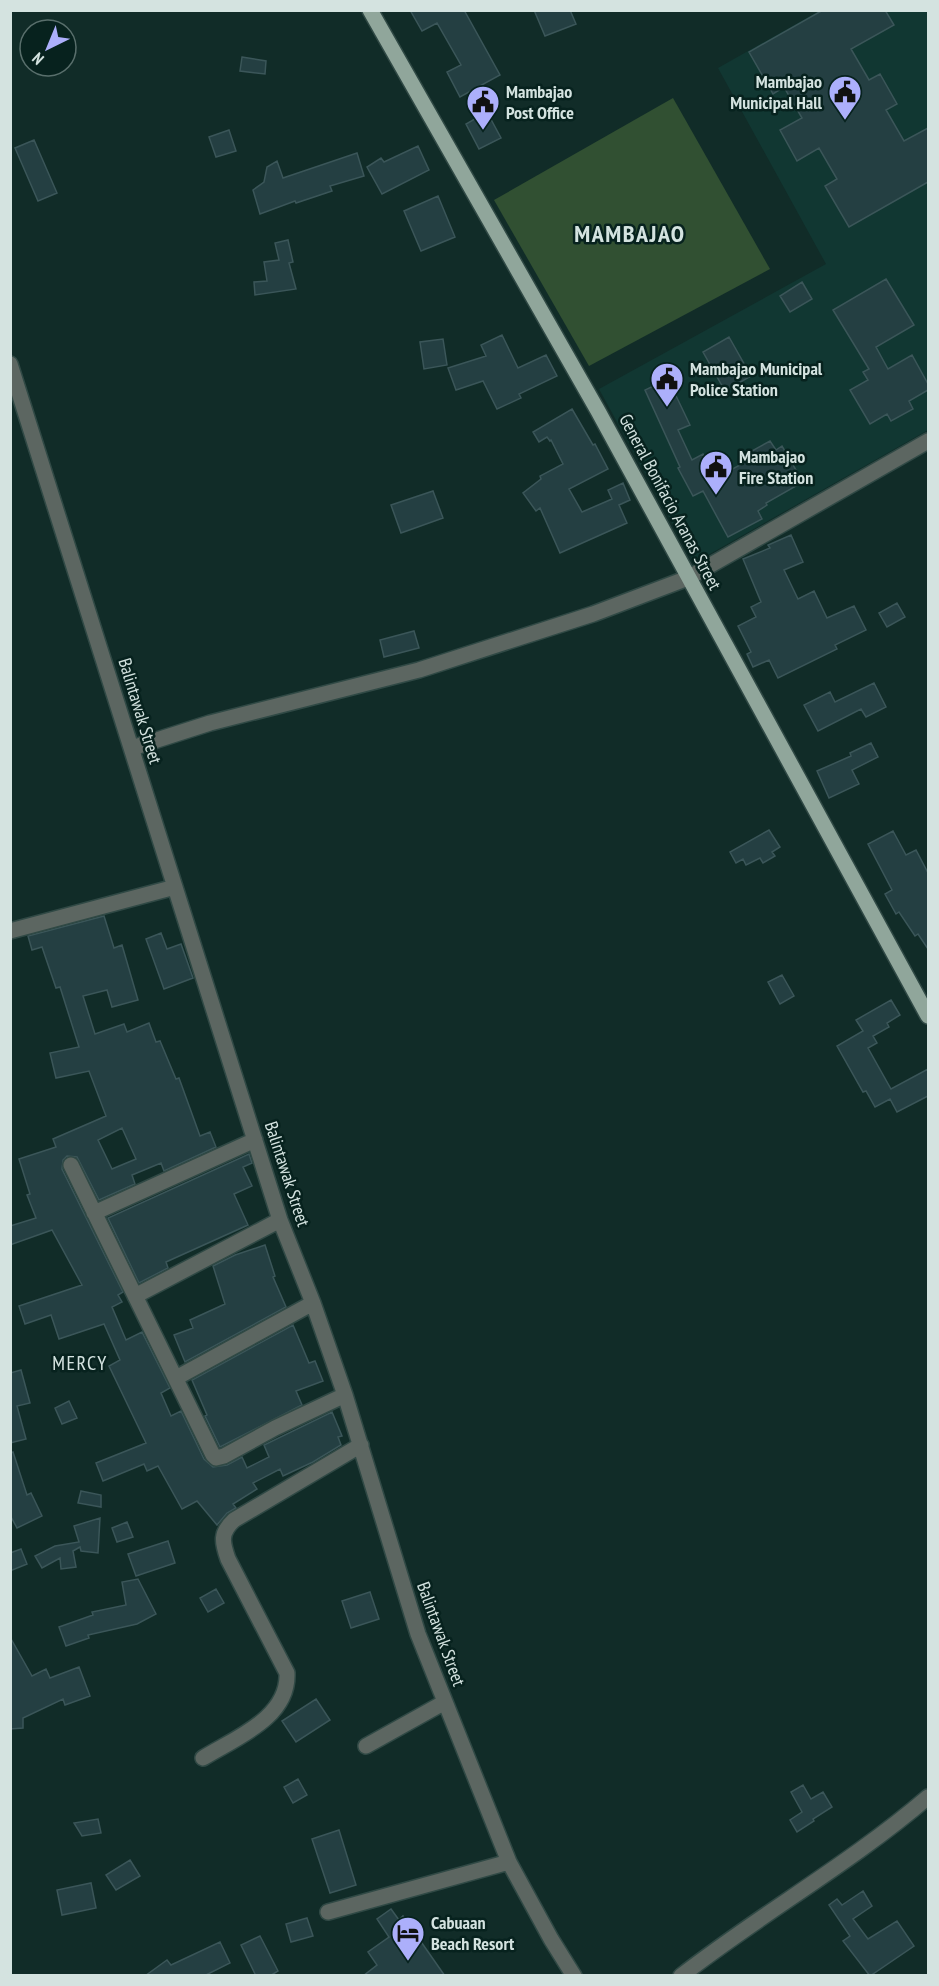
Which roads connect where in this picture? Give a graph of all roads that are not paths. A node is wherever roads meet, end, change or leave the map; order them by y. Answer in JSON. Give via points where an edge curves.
{"nodes":[{"id":1,"x":370,"y":10,"type":"edge"},
{"id":2,"x":10,"y":364,"type":"edge"},
{"id":3,"x":928,"y":441,"type":"edge"},
{"id":4,"x":688,"y":578,"type":"junction"},
{"id":5,"x":132,"y":748,"type":"junction"},
{"id":6,"x":175,"y":887,"type":"junction"},
{"id":7,"x":10,"y":931,"type":"edge"},
{"id":8,"x":928,"y":1016,"type":"edge"},
{"id":9,"x":255,"y":1140,"type":"junction"},
{"id":10,"x":71,"y":1165,"type":"dead end"},
{"id":11,"x":94,"y":1213,"type":"junction"},
{"id":12,"x":280,"y":1220,"type":"junction"},
{"id":13,"x":135,"y":1296,"type":"junction"},
{"id":14,"x":313,"y":1303,"type":"junction"},
{"id":15,"x":176,"y":1378,"type":"junction"},
{"id":16,"x":345,"y":1395,"type":"junction"},
{"id":17,"x":361,"y":1445,"type":"junction"},
{"id":18,"x":445,"y":1702,"type":"junction"},
{"id":19,"x":366,"y":1746,"type":"dead end"},
{"id":20,"x":203,"y":1758,"type":"dead end"},
{"id":21,"x":928,"y":1797,"type":"edge"},
{"id":22,"x":509,"y":1862,"type":"junction"},
{"id":23,"x":328,"y":1912,"type":"dead end"},
{"id":24,"x":574,"y":1976,"type":"edge"},
{"id":25,"x":681,"y":1976,"type":"edge"}],
"edges":[{"from":1,"to":4,"type":"main road","name":"General Bonifacio Aranas Street","via":[[598,411]]},
{"from":2,"to":5,"type":"street","name":"Balintawak Street"},
{"from":3,"to":4,"type":"street"},
{"from":4,"to":5,"type":"street","via":[[593,614],[419,670],[210,723]]},
{"from":4,"to":8,"type":"main road","name":"General Bonifacio Aranas Street"},
{"from":5,"to":6,"type":"street","name":"Balintawak Street"},
{"from":6,"to":7,"type":"street"},
{"from":6,"to":9,"type":"street","name":"Balintawak Street"},
{"from":9,"to":11,"type":"street"},
{"from":9,"to":12,"type":"street","name":"Balintawak Street"},
{"from":10,"to":11,"type":"street"},
{"from":11,"to":13,"type":"street"},
{"from":12,"to":13,"type":"street"},
{"from":12,"to":14,"type":"street","name":"Balintawak Street"},
{"from":13,"to":15,"type":"street"},
{"from":14,"to":15,"type":"street"},
{"from":14,"to":16,"type":"street","name":"Balintawak Street"},
{"from":15,"to":16,"type":"street","via":[[216,1458]]},
{"from":16,"to":17,"type":"street","name":"Balintawak Street"},
{"from":17,"to":18,"type":"street","name":"Balintawak Street","via":[[418,1634]]},
{"from":17,"to":20,"type":"street","via":[[234,1520],[222,1534],[228,1559],[287,1673],[288,1684],[276,1709],[263,1721]]},
{"from":18,"to":19,"type":"street"},
{"from":18,"to":22,"type":"street","name":"Balintawak Street"},
{"from":21,"to":25,"type":"street","via":[[851,1857],[744,1928]]},
{"from":22,"to":23,"type":"street"},
{"from":22,"to":24,"type":"street","name":"Balintawak Street"}]}
